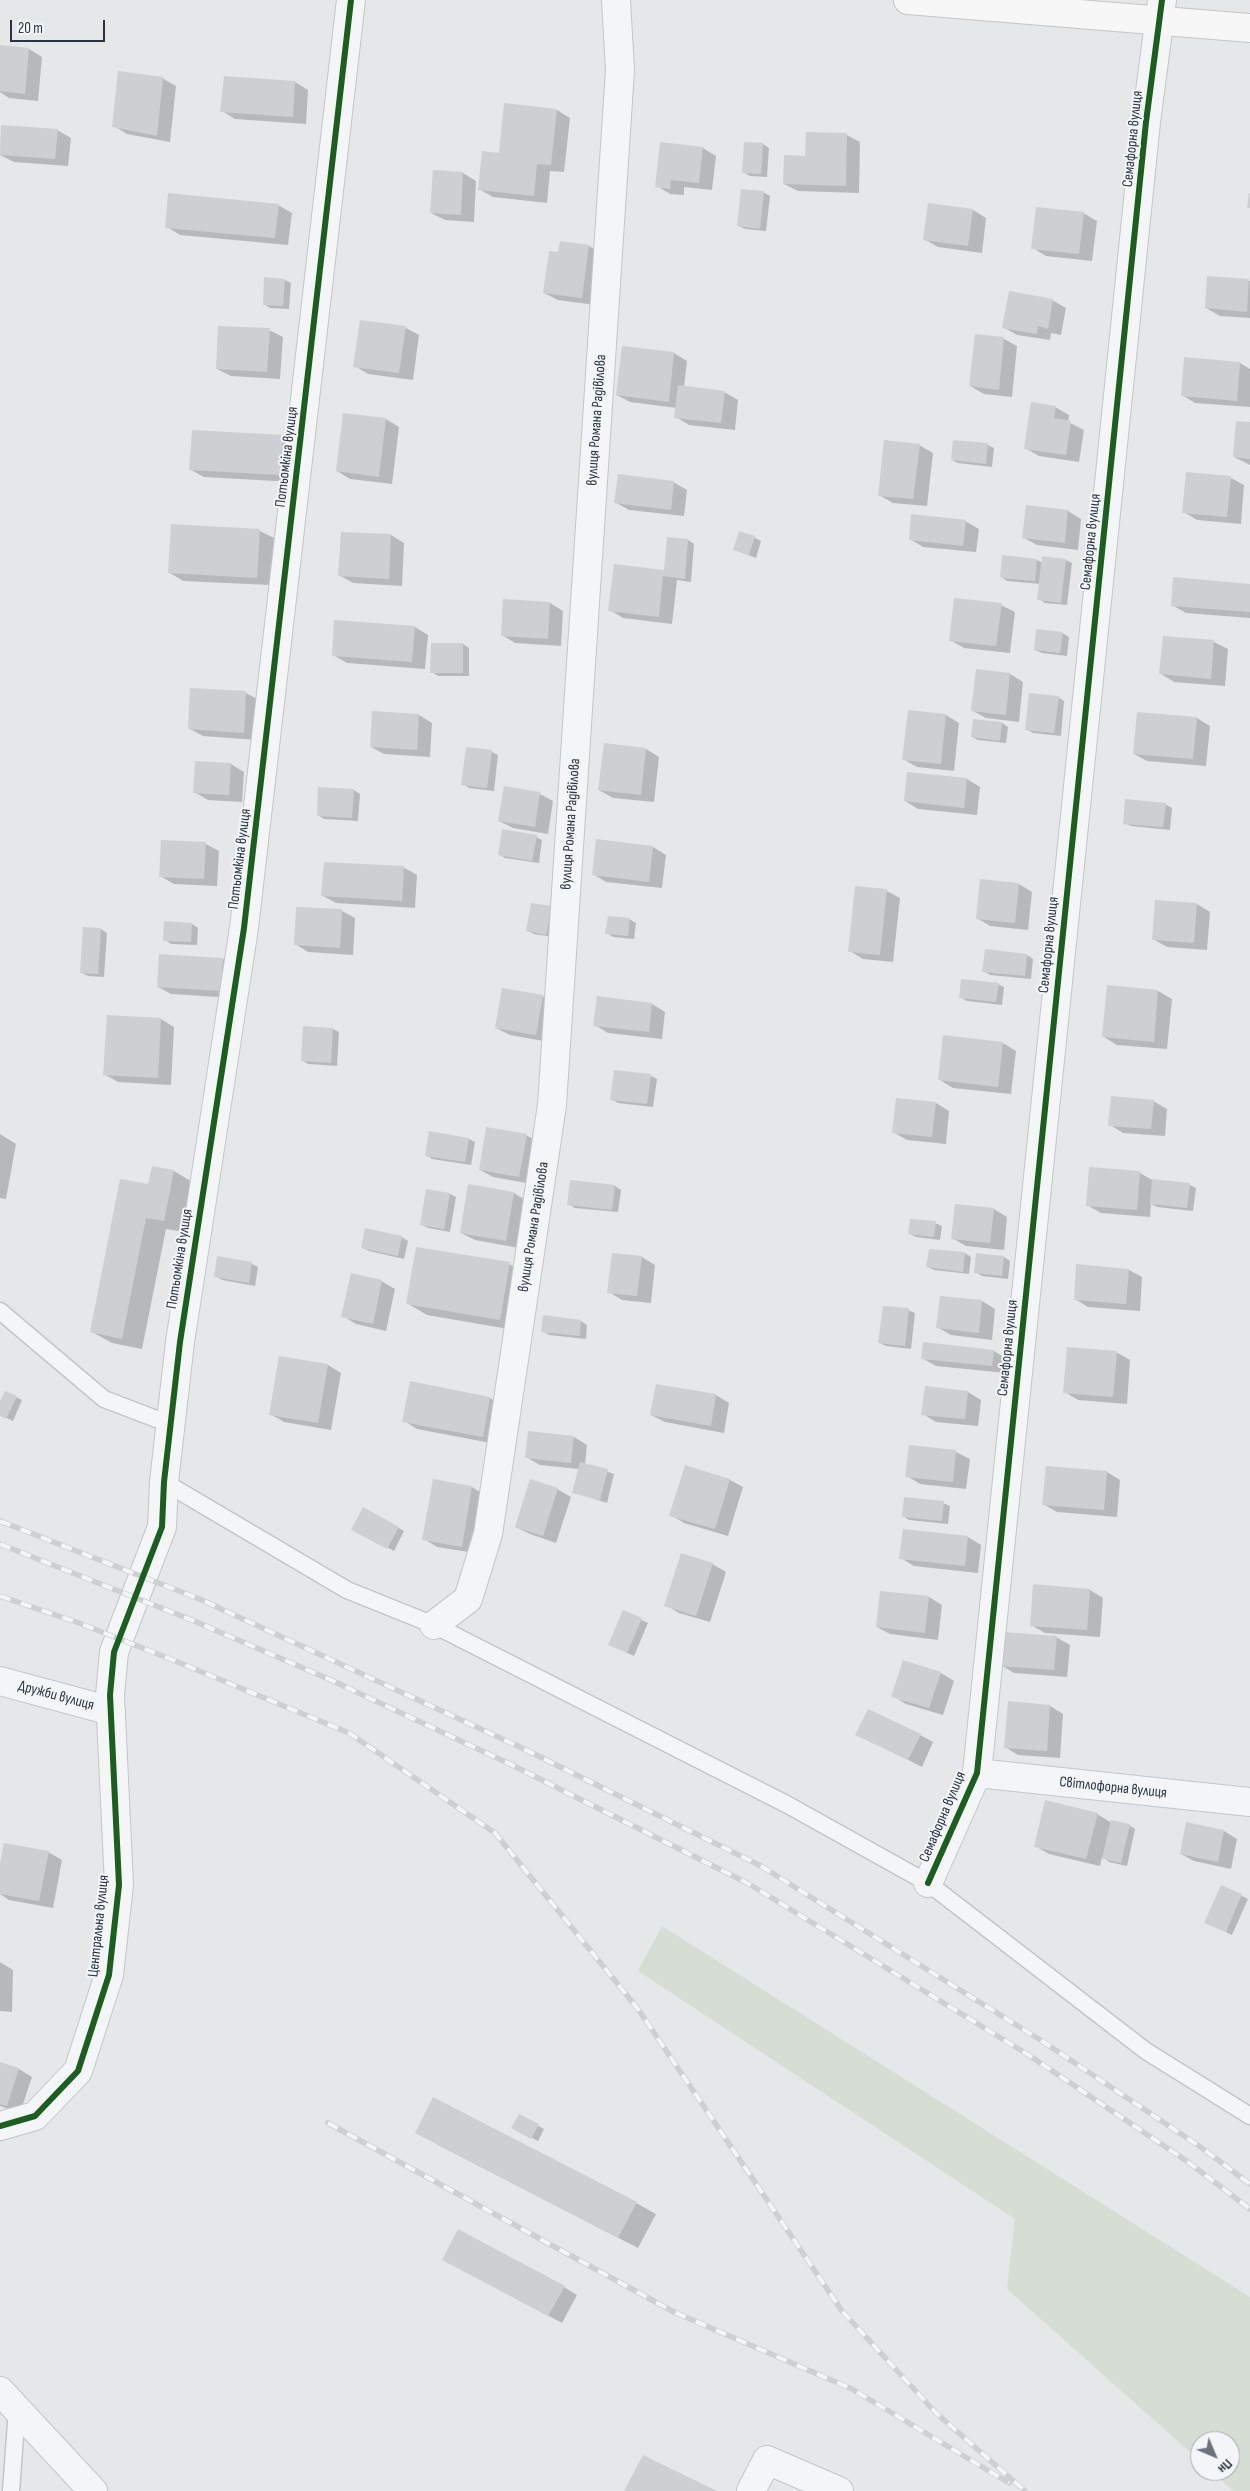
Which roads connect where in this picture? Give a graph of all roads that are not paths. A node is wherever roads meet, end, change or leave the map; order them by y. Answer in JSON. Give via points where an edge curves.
{"nodes":[{"id":1,"x":351,"y":0,"type":"edge"},
{"id":2,"x":616,"y":0,"type":"edge"},
{"id":3,"x":908,"y":0,"type":"edge"},
{"id":4,"x":1161,"y":10,"type":"edge"},
{"id":5,"x":1250,"y":28,"type":"edge"},
{"id":6,"x":0,"y":1311,"type":"edge"},
{"id":7,"x":172,"y":1425,"type":"junction"},
{"id":8,"x":164,"y":1482,"type":"junction"},
{"id":9,"x":434,"y":1625,"type":"junction"},
{"id":10,"x":0,"y":1681,"type":"edge"},
{"id":11,"x":111,"y":1711,"type":"junction"},
{"id":12,"x":977,"y":1773,"type":"junction"},
{"id":13,"x":1250,"y":1802,"type":"edge"},
{"id":14,"x":928,"y":1883,"type":"junction"},
{"id":15,"x":1250,"y":2116,"type":"edge"},
{"id":16,"x":0,"y":2126,"type":"edge"},
{"id":17,"x":5,"y":2399,"type":"edge"},
{"id":18,"x":11,"y":2491,"type":"edge"},
{"id":19,"x":93,"y":2491,"type":"edge"},
{"id":20,"x":752,"y":2491,"type":"edge"},
{"id":21,"x":839,"y":2491,"type":"edge"}],
"edges":[{"from":1,"to":7,"type":"street","name":"Потьомкіна вулиця","via":[[244,928],[180,1342]]},
{"from":2,"to":9,"type":"street","name":"вулиця Романа Радівілова","via":[[620,70],[552,1105],[488,1534],[468,1599]]},
{"from":3,"to":4,"type":"main road"},
{"from":4,"to":5,"type":"main road"},
{"from":4,"to":12,"type":"street","name":"Семафорна вулиця","via":[[1143,152]]},
{"from":6,"to":7,"type":"lane","via":[[104,1399]]},
{"from":7,"to":8,"type":"street","name":"Потьомкіна вулиця"},
{"from":8,"to":9,"type":"lane","via":[[348,1590]]},
{"from":8,"to":11,"type":"street","name":"Потьомкіна вулиця","via":[[162,1527],[114,1652]]},
{"from":9,"to":14,"type":"lane","via":[[788,1805]]},
{"from":10,"to":11,"type":"street","name":"Дружби вулиця"},
{"from":11,"to":16,"type":"street","name":"Центральна вулиця","via":[[119,1885],[109,1975],[78,2071],[35,2116]]},
{"from":12,"to":13,"type":"street","name":"Світлофорна вулиця"},
{"from":12,"to":14,"type":"street","name":"Семафорна вулиця"},
{"from":14,"to":15,"type":"lane","via":[[1146,2051]]},
{"from":17,"to":18,"type":"lane"},
{"from":17,"to":19,"type":"street"},
{"from":20,"to":21,"type":"street","via":[[767,2460]]}]}
